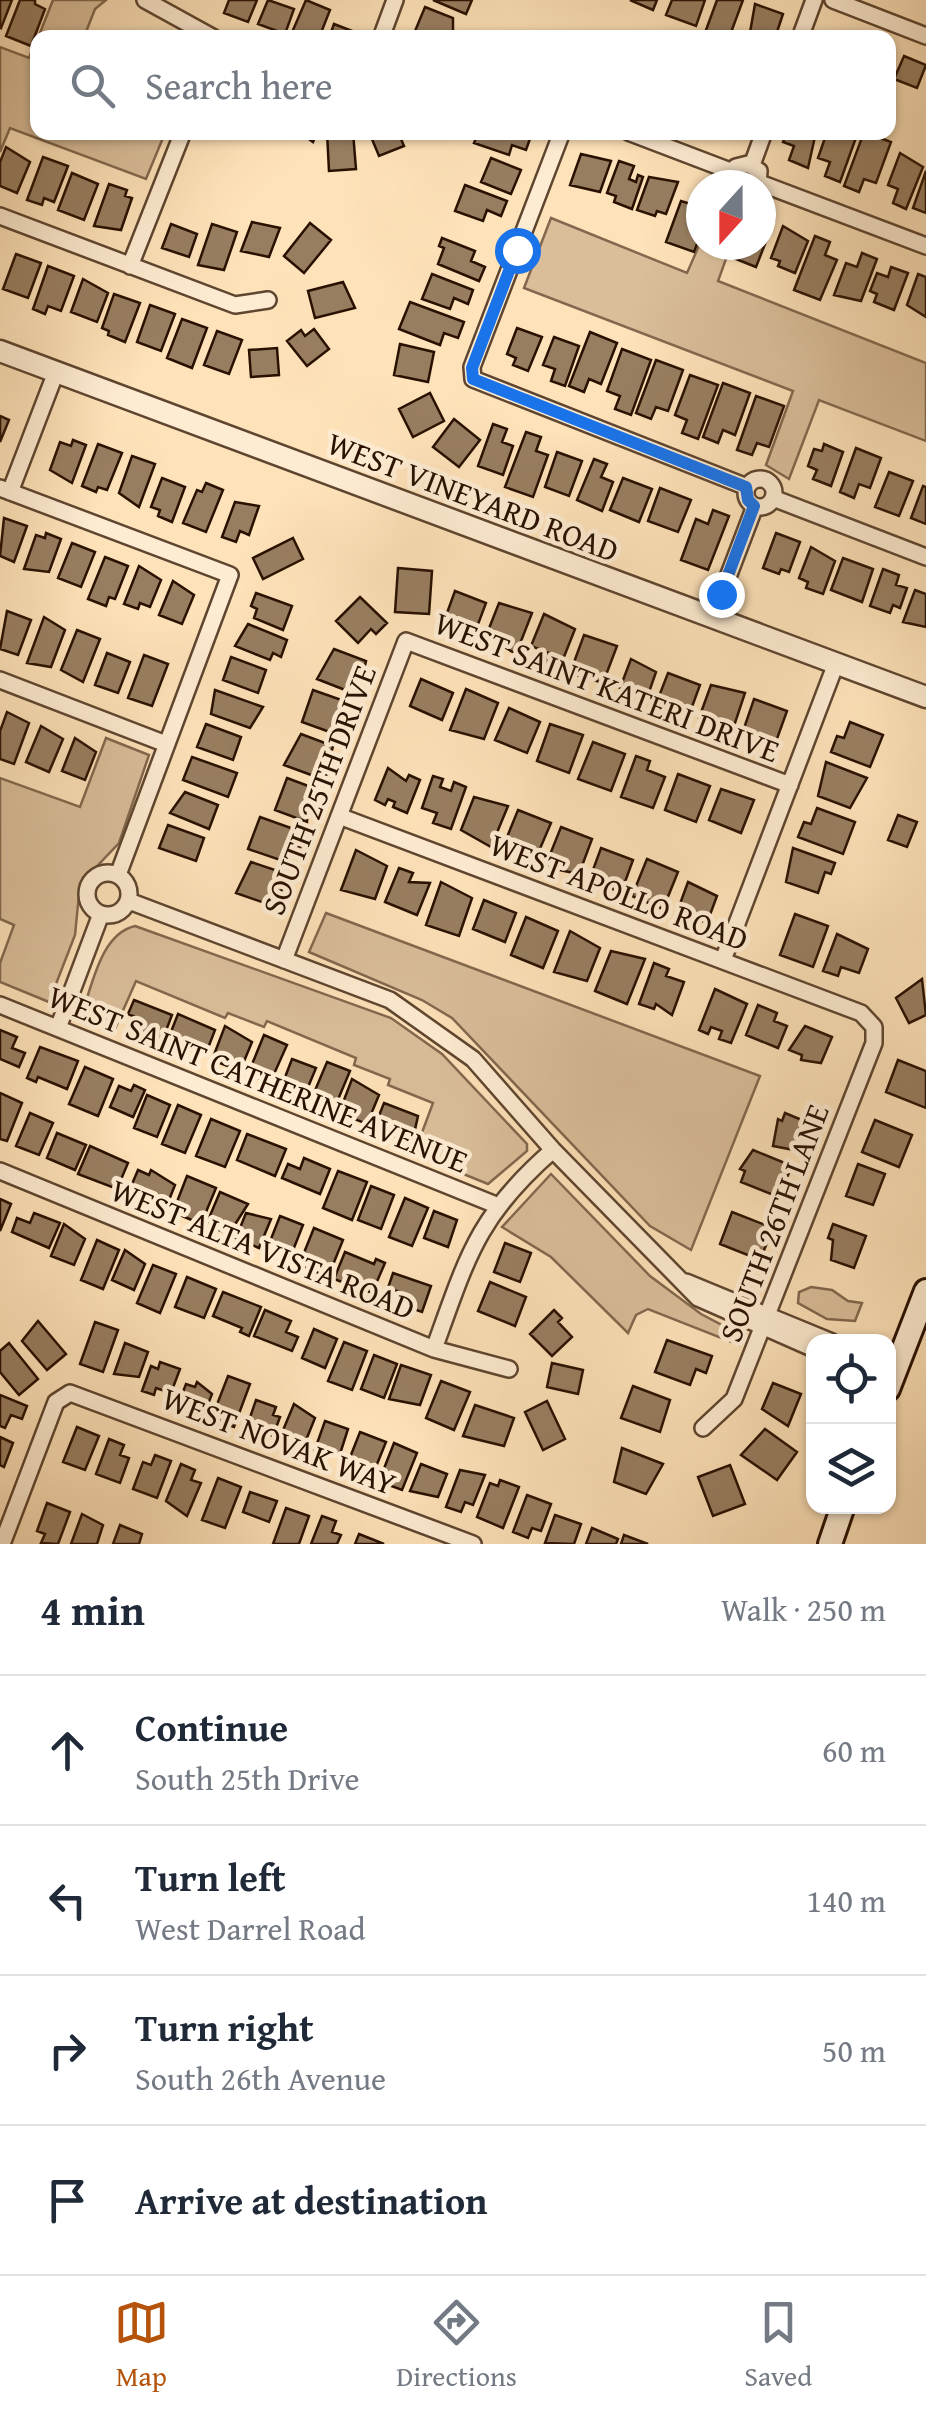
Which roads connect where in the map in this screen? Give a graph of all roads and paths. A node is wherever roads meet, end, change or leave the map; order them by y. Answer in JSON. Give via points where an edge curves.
{"nodes":[{"id":1,"x":145,"y":0,"type":"edge"},
{"id":2,"x":395,"y":0,"type":"edge"},
{"id":3,"x":814,"y":0,"type":"edge"},
{"id":4,"x":833,"y":0,"type":"edge"},
{"id":5,"x":199,"y":30,"type":"edge"},
{"id":6,"x":383,"y":30,"type":"edge"},
{"id":7,"x":803,"y":30,"type":"edge"},
{"id":8,"x":926,"y":36,"type":"edge"},
{"id":9,"x":180,"y":140,"type":"edge"},
{"id":10,"x":559,"y":140,"type":"edge"},
{"id":11,"x":646,"y":140,"type":"edge"},
{"id":12,"x":761,"y":140,"type":"edge"},
{"id":13,"x":752,"y":165,"type":"junction"},
{"id":14,"x":713,"y":170,"type":"edge"},
{"id":15,"x":738,"y":170,"type":"edge"},
{"id":16,"x":758,"y":170,"type":"edge"},
{"id":17,"x":776,"y":190,"type":"edge"},
{"id":18,"x":0,"y":216,"type":"edge"},
{"id":19,"x":926,"y":246,"type":"edge"},
{"id":20,"x":130,"y":266,"type":"junction"},
{"id":21,"x":268,"y":300,"type":"dead end"},
{"id":22,"x":0,"y":351,"type":"edge"},
{"id":23,"x":56,"y":372,"type":"junction"},
{"id":24,"x":746,"y":487,"type":"junction"},
{"id":25,"x":5,"y":490,"type":"edge"},
{"id":26,"x":773,"y":498,"type":"junction"},
{"id":27,"x":754,"y":506,"type":"junction"},
{"id":28,"x":926,"y":557,"type":"edge"},
{"id":29,"x":712,"y":619,"type":"junction"},
{"id":30,"x":406,"y":641,"type":"joint"},
{"id":31,"x":835,"y":666,"type":"junction"},
{"id":32,"x":0,"y":680,"type":"edge"},
{"id":33,"x":926,"y":696,"type":"edge"},
{"id":34,"x":166,"y":744,"type":"junction"},
{"id":35,"x":790,"y":784,"type":"junction"},
{"id":36,"x":339,"y":816,"type":"junction"},
{"id":37,"x":118,"y":875,"type":"junction"},
{"id":38,"x":128,"y":901,"type":"junction"},
{"id":39,"x":102,"y":914,"type":"junction"},
{"id":40,"x":284,"y":960,"type":"junction"},
{"id":41,"x":723,"y":960,"type":"junction"},
{"id":42,"x":0,"y":1005,"type":"edge"},
{"id":43,"x":58,"y":1028,"type":"junction"},
{"id":44,"x":874,"y":1028,"type":"joint"},
{"id":45,"x":552,"y":1150,"type":"junction"},
{"id":46,"x":0,"y":1171,"type":"edge"},
{"id":47,"x":496,"y":1205,"type":"junction"},
{"id":48,"x":926,"y":1291,"type":"edge"},
{"id":49,"x":765,"y":1322,"type":"junction"},
{"id":50,"x":806,"y":1334,"type":"edge"},
{"id":51,"x":806,"y":1345,"type":"edge"},
{"id":52,"x":434,"y":1350,"type":"junction"},
{"id":53,"x":896,"y":1361,"type":"edge"},
{"id":54,"x":509,"y":1369,"type":"dead end"},
{"id":55,"x":704,"y":1428,"type":"dead end"},
{"id":56,"x":841,"y":1514,"type":"edge"},
{"id":57,"x":2,"y":1544,"type":"edge"},
{"id":58,"x":472,"y":1544,"type":"edge"},
{"id":59,"x":830,"y":1544,"type":"edge"}],
"edges":[{"from":1,"to":5,"type":"street"},
{"from":2,"to":6,"type":"street"},
{"from":3,"to":7,"type":"street"},
{"from":4,"to":8,"type":"street"},
{"from":9,"to":20,"type":"street"},
{"from":10,"to":24,"type":"street","via":[[473,379]]},
{"from":11,"to":14,"type":"street"},
{"from":12,"to":13,"type":"street"},
{"from":13,"to":15,"type":"street"},
{"from":13,"to":16,"type":"street"},
{"from":17,"to":19,"type":"street"},
{"from":18,"to":20,"type":"street"},
{"from":20,"to":21,"type":"street","via":[[235,305]]},
{"from":22,"to":23,"type":"street","name":"WEST VINEYARD ROAD"},
{"from":23,"to":25,"type":"street"},
{"from":23,"to":29,"type":"street","name":"WEST VINEYARD ROAD"},
{"from":24,"to":26,"type":"street","via":[[762,478],[772,485]]},
{"from":24,"to":27,"type":"street"},
{"from":25,"to":34,"type":"street","via":[[230,575]]},
{"from":26,"to":27,"type":"street"},
{"from":26,"to":28,"type":"street"},
{"from":27,"to":29,"type":"street"},
{"from":29,"to":31,"type":"street","name":"WEST VINEYARD ROAD"},
{"from":30,"to":35,"type":"street","name":"WEST SAINT KATERI DRIVE"},
{"from":30,"to":36,"type":"street","name":"SOUTH 25TH DRIVE"},
{"from":31,"to":33,"type":"street","name":"WEST VINEYARD ROAD"},
{"from":31,"to":35,"type":"street"},
{"from":32,"to":34,"type":"street"},
{"from":34,"to":37,"type":"street"},
{"from":35,"to":41,"type":"street"},
{"from":36,"to":40,"type":"street","name":"SOUTH 25TH DRIVE"},
{"from":36,"to":41,"type":"street","name":"WEST APOLLO ROAD"},
{"from":37,"to":38,"type":"street","via":[[128,885]]},
{"from":37,"to":39,"type":"street","via":[[99,875],[88,887],[89,903]]},
{"from":38,"to":39,"type":"street","via":[[118,913]]},
{"from":38,"to":40,"type":"street"},
{"from":39,"to":43,"type":"street"},
{"from":40,"to":45,"type":"street","via":[[390,1000],[424,1022],[473,1059]]},
{"from":41,"to":44,"type":"street","name":"WEST APOLLO ROAD","via":[[861,1013]]},
{"from":42,"to":43,"type":"street","name":"WEST SAINT CATHERINE AVENUE"},
{"from":43,"to":47,"type":"street","name":"WEST SAINT CATHERINE AVENUE"},
{"from":44,"to":49,"type":"street","name":"SOUTH 26TH LANE","via":[[874,1043]]},
{"from":45,"to":47,"type":"street"},
{"from":45,"to":49,"type":"street","via":[[698,1298]]},
{"from":46,"to":52,"type":"street","name":"WEST ALTA VISTA ROAD"},
{"from":47,"to":52,"type":"street","via":[[471,1248]]},
{"from":48,"to":53,"type":"main road"},
{"from":49,"to":50,"type":"street"},
{"from":49,"to":51,"type":"street"},
{"from":49,"to":55,"type":"street","name":"SOUTH 26TH LANE","via":[[734,1399]]},
{"from":52,"to":54,"type":"street","name":"WEST ALTA VISTA ROAD"},
{"from":56,"to":59,"type":"main road"},
{"from":57,"to":58,"type":"street","name":"WEST NOVAK WAY","via":[[56,1402],[78,1394]]}]}
